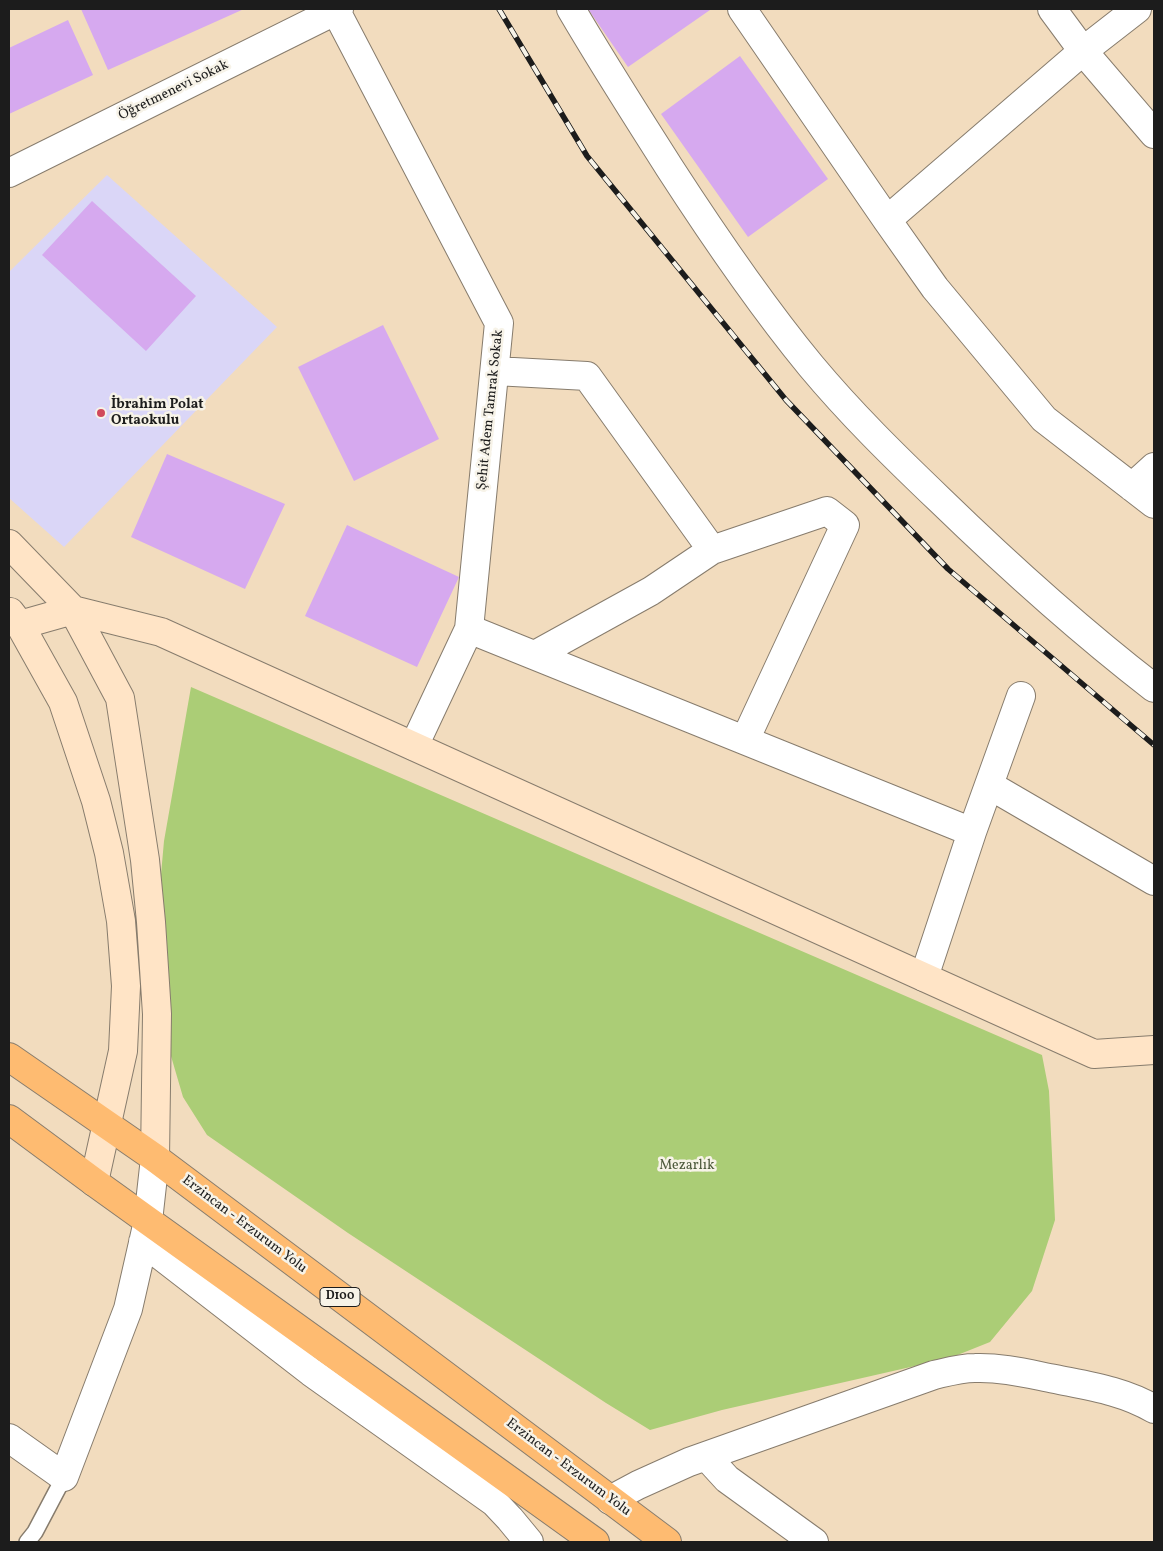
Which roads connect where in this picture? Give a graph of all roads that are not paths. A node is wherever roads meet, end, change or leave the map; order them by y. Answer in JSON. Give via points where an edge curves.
{"nodes":[{"id":1,"x":571,"y":9,"type":"edge"},
{"id":2,"x":742,"y":9,"type":"edge"},
{"id":3,"x":1052,"y":9,"type":"edge"},
{"id":4,"x":1138,"y":9,"type":"edge"},
{"id":5,"x":337,"y":10,"type":"edge"},
{"id":6,"x":1084,"y":51,"type":"junction"},
{"id":7,"x":1154,"y":134,"type":"edge"},
{"id":8,"x":9,"y":173,"type":"edge"},
{"id":9,"x":887,"y":220,"type":"junction"},
{"id":10,"x":494,"y":371,"type":"junction"},
{"id":11,"x":1154,"y":467,"type":"edge"},
{"id":12,"x":1132,"y":487,"type":"junction"},
{"id":13,"x":1154,"y":504,"type":"edge"},
{"id":14,"x":9,"y":544,"type":"edge"},
{"id":15,"x":712,"y":550,"type":"junction"},
{"id":16,"x":73,"y":610,"type":"junction"},
{"id":17,"x":14,"y":618,"type":"edge"},
{"id":18,"x":469,"y":629,"type":"junction"},
{"id":19,"x":534,"y":656,"type":"junction"},
{"id":20,"x":1154,"y":688,"type":"edge"},
{"id":21,"x":1021,"y":696,"type":"dead end"},
{"id":22,"x":745,"y":740,"type":"junction"},
{"id":23,"x":414,"y":746,"type":"junction"},
{"id":24,"x":989,"y":785,"type":"junction"},
{"id":25,"x":972,"y":832,"type":"junction"},
{"id":26,"x":1154,"y":881,"type":"edge"},
{"id":27,"x":924,"y":977,"type":"junction"},
{"id":28,"x":1154,"y":1050,"type":"edge"},
{"id":29,"x":9,"y":1057,"type":"edge"},
{"id":30,"x":9,"y":1119,"type":"edge"},
{"id":31,"x":107,"y":1125,"type":"junction"},
{"id":32,"x":155,"y":1158,"type":"junction"},
{"id":33,"x":94,"y":1182,"type":"junction"},
{"id":34,"x":146,"y":1232,"type":"junction"},
{"id":35,"x":1154,"y":1409,"type":"edge"},
{"id":36,"x":9,"y":1438,"type":"edge"},
{"id":37,"x":706,"y":1456,"type":"junction"},
{"id":38,"x":64,"y":1477,"type":"junction"},
{"id":39,"x":610,"y":1500,"type":"junction"},
{"id":40,"x":27,"y":1542,"type":"edge"},
{"id":41,"x":529,"y":1542,"type":"edge"},
{"id":42,"x":595,"y":1542,"type":"edge"},
{"id":43,"x":667,"y":1542,"type":"edge"},
{"id":44,"x":814,"y":1542,"type":"edge"}],
"edges":[{"from":1,"to":20,"type":"street","via":[[685,191],[774,320],[811,366],[887,450],[989,548],[1041,596]]},
{"from":2,"to":9,"type":"street"},
{"from":3,"to":6,"type":"street"},
{"from":4,"to":6,"type":"street"},
{"from":5,"to":8,"type":"street","name":"Öğretmenevi Sokak"},
{"from":5,"to":10,"type":"street","name":"Şehit Adem Tamrak Sokak","via":[[499,323]]},
{"from":6,"to":7,"type":"street"},
{"from":6,"to":9,"type":"street"},
{"from":9,"to":12,"type":"street","via":[[935,288],[1044,419]]},
{"from":10,"to":15,"type":"street","via":[[587,376]]},
{"from":10,"to":18,"type":"street","name":"Şehit Adem Tamrak Sokak"},
{"from":11,"to":12,"type":"street"},
{"from":12,"to":13,"type":"street"},
{"from":14,"to":16,"type":"main road"},
{"from":15,"to":19,"type":"street","via":[[651,592]]},
{"from":15,"to":22,"type":"street","via":[[827,511],[845,525]]},
{"from":16,"to":17,"type":"main road"},
{"from":16,"to":23,"type":"main road","via":[[161,632]]},
{"from":16,"to":32,"type":"main road","via":[[120,698],[145,860],[157,1014]]},
{"from":17,"to":31,"type":"main road","via":[[64,702],[109,853],[121,921],[126,986],[124,1051]]},
{"from":18,"to":19,"type":"street"},
{"from":18,"to":23,"type":"street","name":"Şehit Adem Tamrak Sokak"},
{"from":19,"to":22,"type":"street"},
{"from":21,"to":24,"type":"street"},
{"from":22,"to":25,"type":"street"},
{"from":23,"to":27,"type":"main road"},
{"from":24,"to":25,"type":"street"},
{"from":24,"to":26,"type":"street"},
{"from":25,"to":27,"type":"street"},
{"from":27,"to":28,"type":"main road","via":[[1094,1054]]},
{"from":29,"to":31,"type":"highway","name":"Erzincan - Erzurum Yolu","number":"D100"},
{"from":30,"to":33,"type":"highway"},
{"from":31,"to":32,"type":"highway","name":"Erzincan - Erzurum Yolu","number":"D100"},
{"from":31,"to":33,"type":"main road"},
{"from":32,"to":34,"type":"street"},
{"from":32,"to":39,"type":"highway","name":"Erzincan - Erzurum Yolu","number":"D100"},
{"from":33,"to":34,"type":"highway"},
{"from":34,"to":38,"type":"street","via":[[128,1309]]},
{"from":34,"to":41,"type":"street","via":[[311,1372],[494,1502]]},
{"from":34,"to":42,"type":"highway"},
{"from":35,"to":37,"type":"street","via":[[1116,1392],[1016,1371],[995,1368],[954,1370]]},
{"from":36,"to":38,"type":"street"},
{"from":37,"to":39,"type":"street","via":[[667,1470]]},
{"from":37,"to":44,"type":"street","via":[[727,1479]]},
{"from":38,"to":40,"type":"lane"},
{"from":39,"to":43,"type":"highway","name":"Erzincan - Erzurum Yolu","number":"D100"}]}
